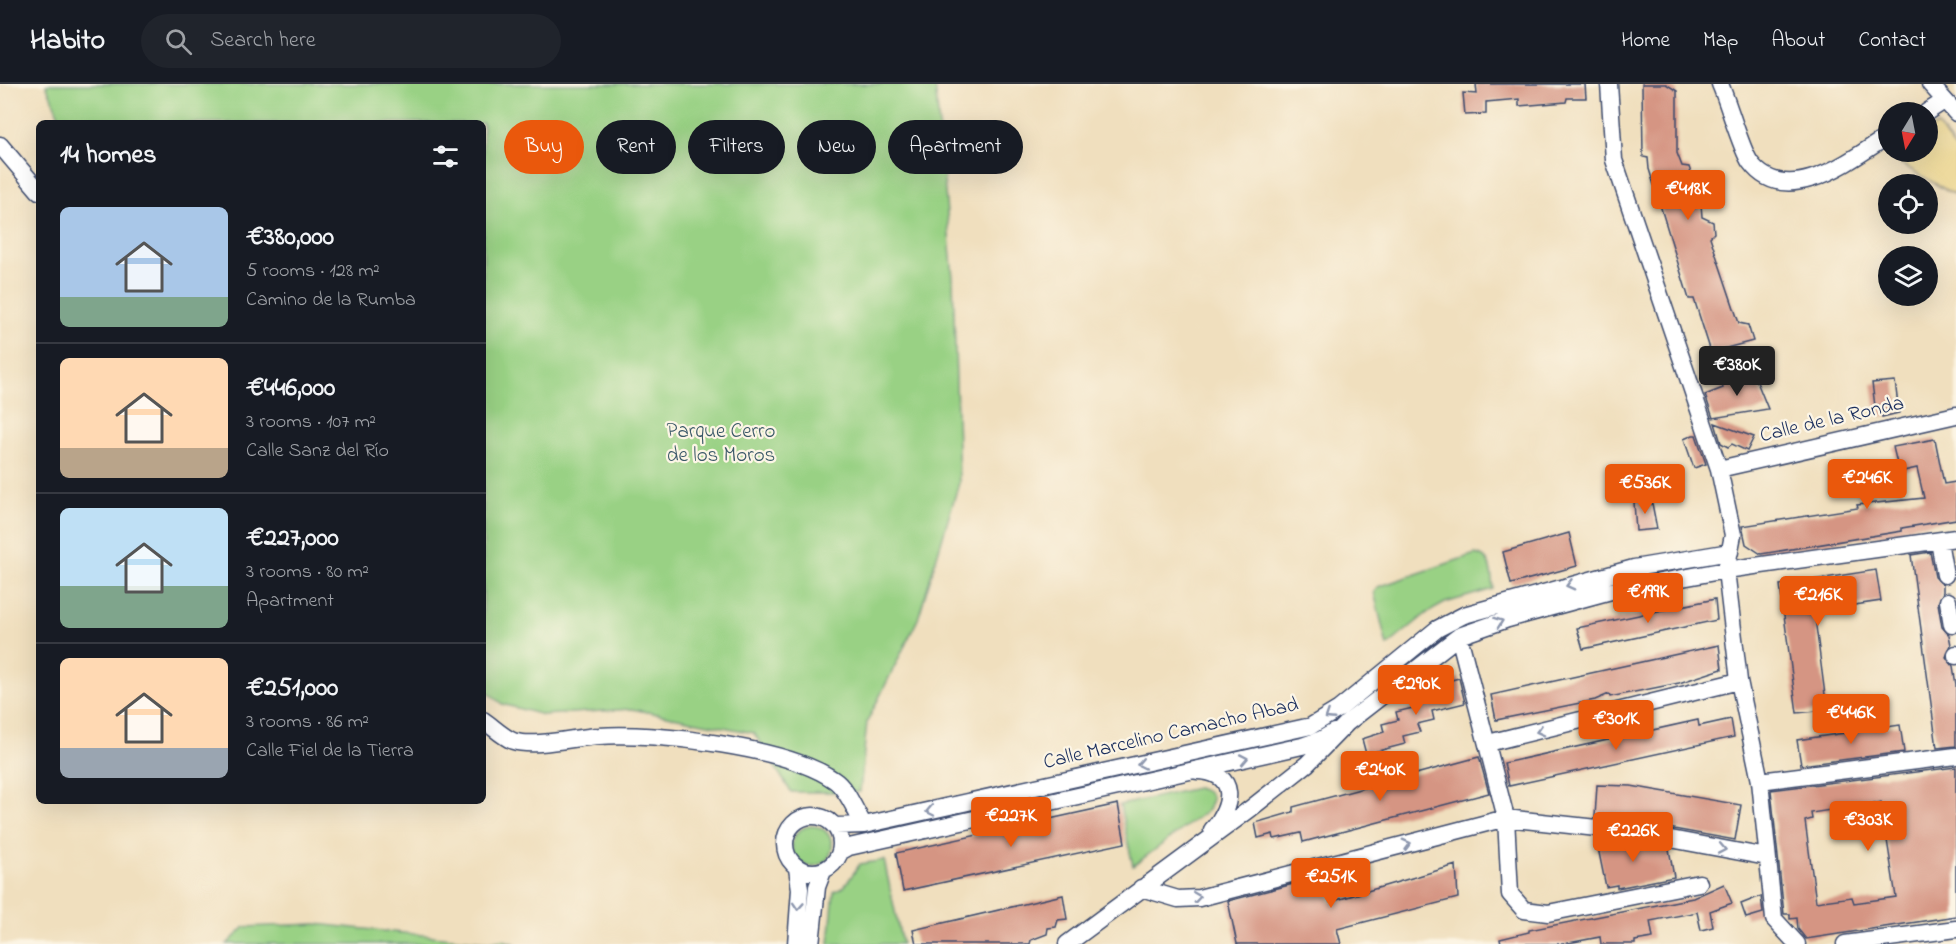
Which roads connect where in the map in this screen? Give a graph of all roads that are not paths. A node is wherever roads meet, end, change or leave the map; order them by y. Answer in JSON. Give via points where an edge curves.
{"nodes":[{"id":1,"x":1609,"y":84,"type":"edge"},
{"id":2,"x":1720,"y":84,"type":"edge"},
{"id":3,"x":1930,"y":84,"type":"edge"},
{"id":4,"x":1950,"y":107,"type":"edge"},
{"id":5,"x":1878,"y":142,"type":"edge"},
{"id":6,"x":0,"y":145,"type":"edge"},
{"id":7,"x":36,"y":187,"type":"edge"},
{"id":8,"x":1956,"y":415,"type":"edge"},
{"id":9,"x":1719,"y":470,"type":"junction"},
{"id":10,"x":1956,"y":538,"type":"edge"},
{"id":11,"x":1939,"y":541,"type":"junction"},
{"id":12,"x":1730,"y":552,"type":"junction"},
{"id":13,"x":1726,"y":570,"type":"junction"},
{"id":14,"x":1944,"y":575,"type":"dead end"},
{"id":15,"x":1948,"y":601,"type":"dead end"},
{"id":16,"x":1952,"y":625,"type":"dead end"},
{"id":17,"x":1459,"y":636,"type":"junction"},
{"id":18,"x":1739,"y":681,"type":"junction"},
{"id":19,"x":486,"y":722,"type":"edge"},
{"id":20,"x":1347,"y":723,"type":"junction"},
{"id":21,"x":1488,"y":743,"type":"junction"},
{"id":22,"x":1956,"y":756,"type":"edge"},
{"id":23,"x":1184,"y":771,"type":"junction"},
{"id":24,"x":1760,"y":781,"type":"junction"},
{"id":25,"x":1506,"y":818,"type":"junction"},
{"id":26,"x":864,"y":825,"type":"junction"},
{"id":27,"x":835,"y":826,"type":"junction"},
{"id":28,"x":1197,"y":846,"type":"junction"},
{"id":29,"x":840,"y":852,"type":"junction"},
{"id":30,"x":1767,"y":857,"type":"junction"},
{"id":31,"x":797,"y":868,"type":"junction"},
{"id":32,"x":823,"y":871,"type":"junction"},
{"id":33,"x":1699,"y":883,"type":"dead end"},
{"id":34,"x":1140,"y":888,"type":"junction"},
{"id":35,"x":1956,"y":929,"type":"edge"},
{"id":36,"x":796,"y":944,"type":"edge"},
{"id":37,"x":811,"y":944,"type":"edge"},
{"id":38,"x":1067,"y":944,"type":"edge"},
{"id":39,"x":1797,"y":944,"type":"edge"},
{"id":40,"x":1845,"y":944,"type":"edge"}],
"edges":[{"from":1,"to":9,"type":"street","via":[[1614,160]]},
{"from":2,"to":5,"type":"street","via":[[1750,161],[1772,181],[1805,182],[1843,165]]},
{"from":3,"to":4,"type":"street"},
{"from":6,"to":7,"type":"street"},
{"from":8,"to":9,"type":"street","name":"Calle de la Ronda"},
{"from":9,"to":12,"type":"street","via":[[1733,535]]},
{"from":10,"to":11,"type":"street"},
{"from":11,"to":13,"type":"street"},
{"from":11,"to":14,"type":"street"},
{"from":12,"to":13,"type":"street"},
{"from":12,"to":26,"type":"street","name":"Calle Marcelino Camacho Abad","one_way":true,"via":[[1634,568],[1464,615],[1437,628],[1339,709],[1311,726]]},
{"from":17,"to":13,"type":"street","one_way":true,"via":[[1611,591]]},
{"from":13,"to":18,"type":"street"},
{"from":15,"to":16,"type":"street"},
{"from":17,"to":20,"type":"street"},
{"from":17,"to":21,"type":"street"},
{"from":18,"to":21,"type":"street","one_way":true},
{"from":18,"to":24,"type":"street"},
{"from":19,"to":26,"type":"street","via":[[513,741],[601,735],[673,737],[808,766],[836,781]]},
{"from":23,"to":20,"type":"street","name":"Calle Marcelino Camacho Abad","one_way":true,"via":[[1302,746]]},
{"from":20,"to":28,"type":"street","via":[[1307,764]]},
{"from":21,"to":25,"type":"street"},
{"from":22,"to":24,"type":"street"},
{"from":23,"to":28,"type":"street","via":[[1209,771],[1217,775],[1229,794],[1230,803],[1223,818]]},
{"from":23,"to":29,"type":"street","name":"Calle Marcelino Camacho Abad"},
{"from":24,"to":30,"type":"street"},
{"from":25,"to":30,"type":"street","one_way":true,"via":[[1633,832]]},
{"from":25,"to":33,"type":"street","via":[[1510,894],[1524,910],[1548,913]]},
{"from":34,"to":25,"type":"street","one_way":true,"via":[[1178,899],[1199,898]]},
{"from":26,"to":27,"type":"street","name":"Calle Marcelino Camacho Abad"},
{"from":27,"to":29,"type":"street","via":[[840,835]]},
{"from":27,"to":31,"type":"street","via":[[818,816],[808,816],[791,825],[786,834],[785,853]]},
{"from":28,"to":34,"type":"street"},
{"from":29,"to":32,"type":"street"},
{"from":30,"to":39,"type":"street","via":[[1774,919]]},
{"from":31,"to":32,"type":"street"},
{"from":31,"to":36,"type":"street","one_way":true,"via":[[800,889]]},
{"from":32,"to":37,"type":"street","via":[[817,887]]},
{"from":34,"to":38,"type":"street"},
{"from":35,"to":40,"type":"street"}]}
